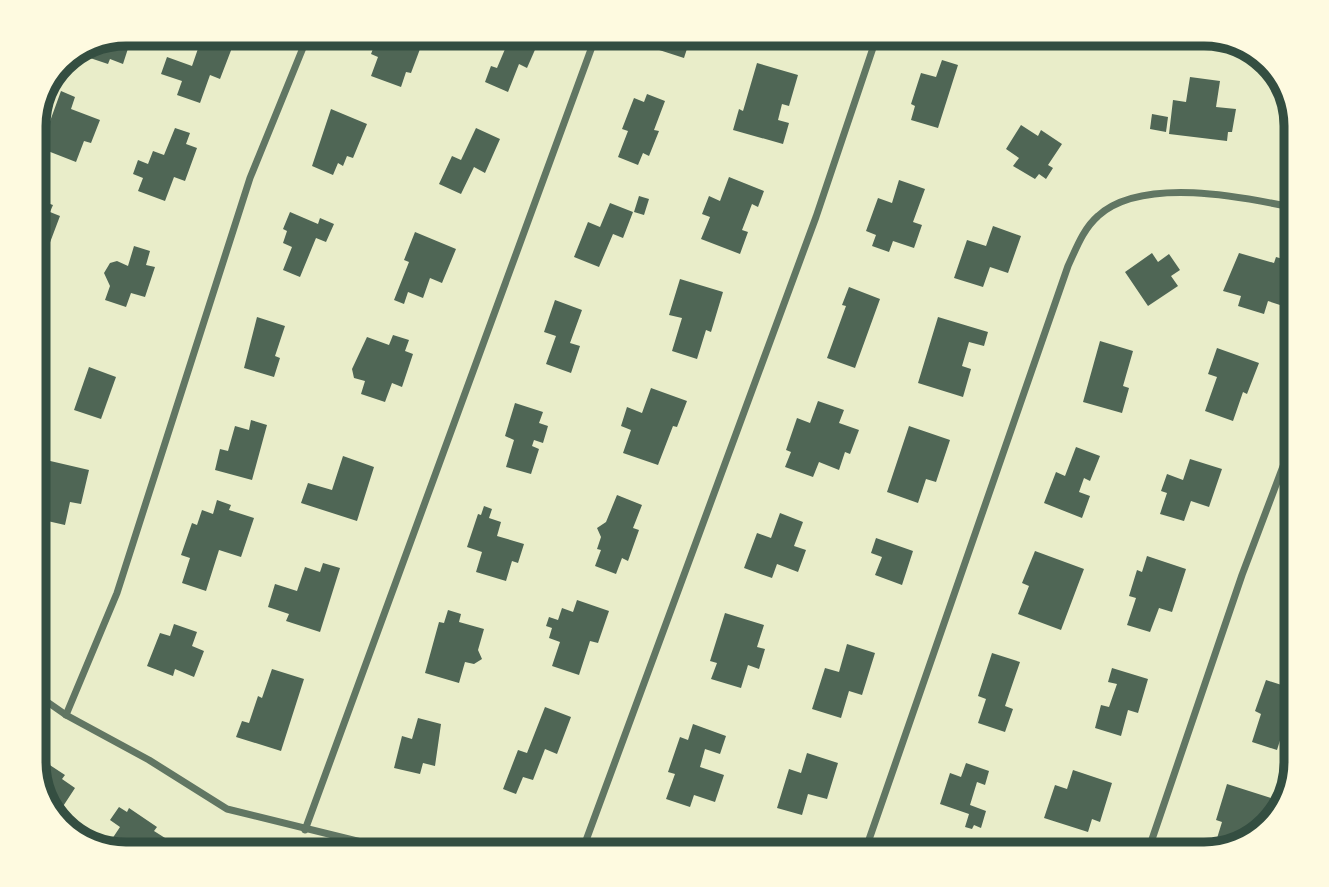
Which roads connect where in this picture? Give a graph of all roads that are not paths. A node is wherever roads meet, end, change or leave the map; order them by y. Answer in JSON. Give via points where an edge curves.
{"nodes":[{"id":1,"x":304,"y":46,"type":"edge"},
{"id":2,"x":592,"y":46,"type":"edge"},
{"id":3,"x":873,"y":46,"type":"edge"},
{"id":4,"x":1284,"y":206,"type":"edge"},
{"id":5,"x":1284,"y":464,"type":"edge"},
{"id":6,"x":46,"y":701,"type":"edge"},
{"id":7,"x":66,"y":715,"type":"junction"},
{"id":8,"x":304,"y":830,"type":"junction"},
{"id":9,"x":357,"y":842,"type":"edge"},
{"id":10,"x":585,"y":842,"type":"edge"},
{"id":11,"x":868,"y":842,"type":"edge"},
{"id":12,"x":1151,"y":842,"type":"edge"}],
"edges":[{"from":1,"to":7,"type":"street","via":[[250,178],[117,593]]},
{"from":2,"to":8,"type":"street"},
{"from":3,"to":10,"type":"street","via":[[821,205]]},
{"from":4,"to":11,"type":"street","via":[[1214,192],[1129,198],[1104,211],[1087,228],[1068,266]]},
{"from":5,"to":12,"type":"street"},
{"from":6,"to":7,"type":"street"},
{"from":7,"to":8,"type":"street","via":[[227,809]]},
{"from":8,"to":9,"type":"street"}]}
